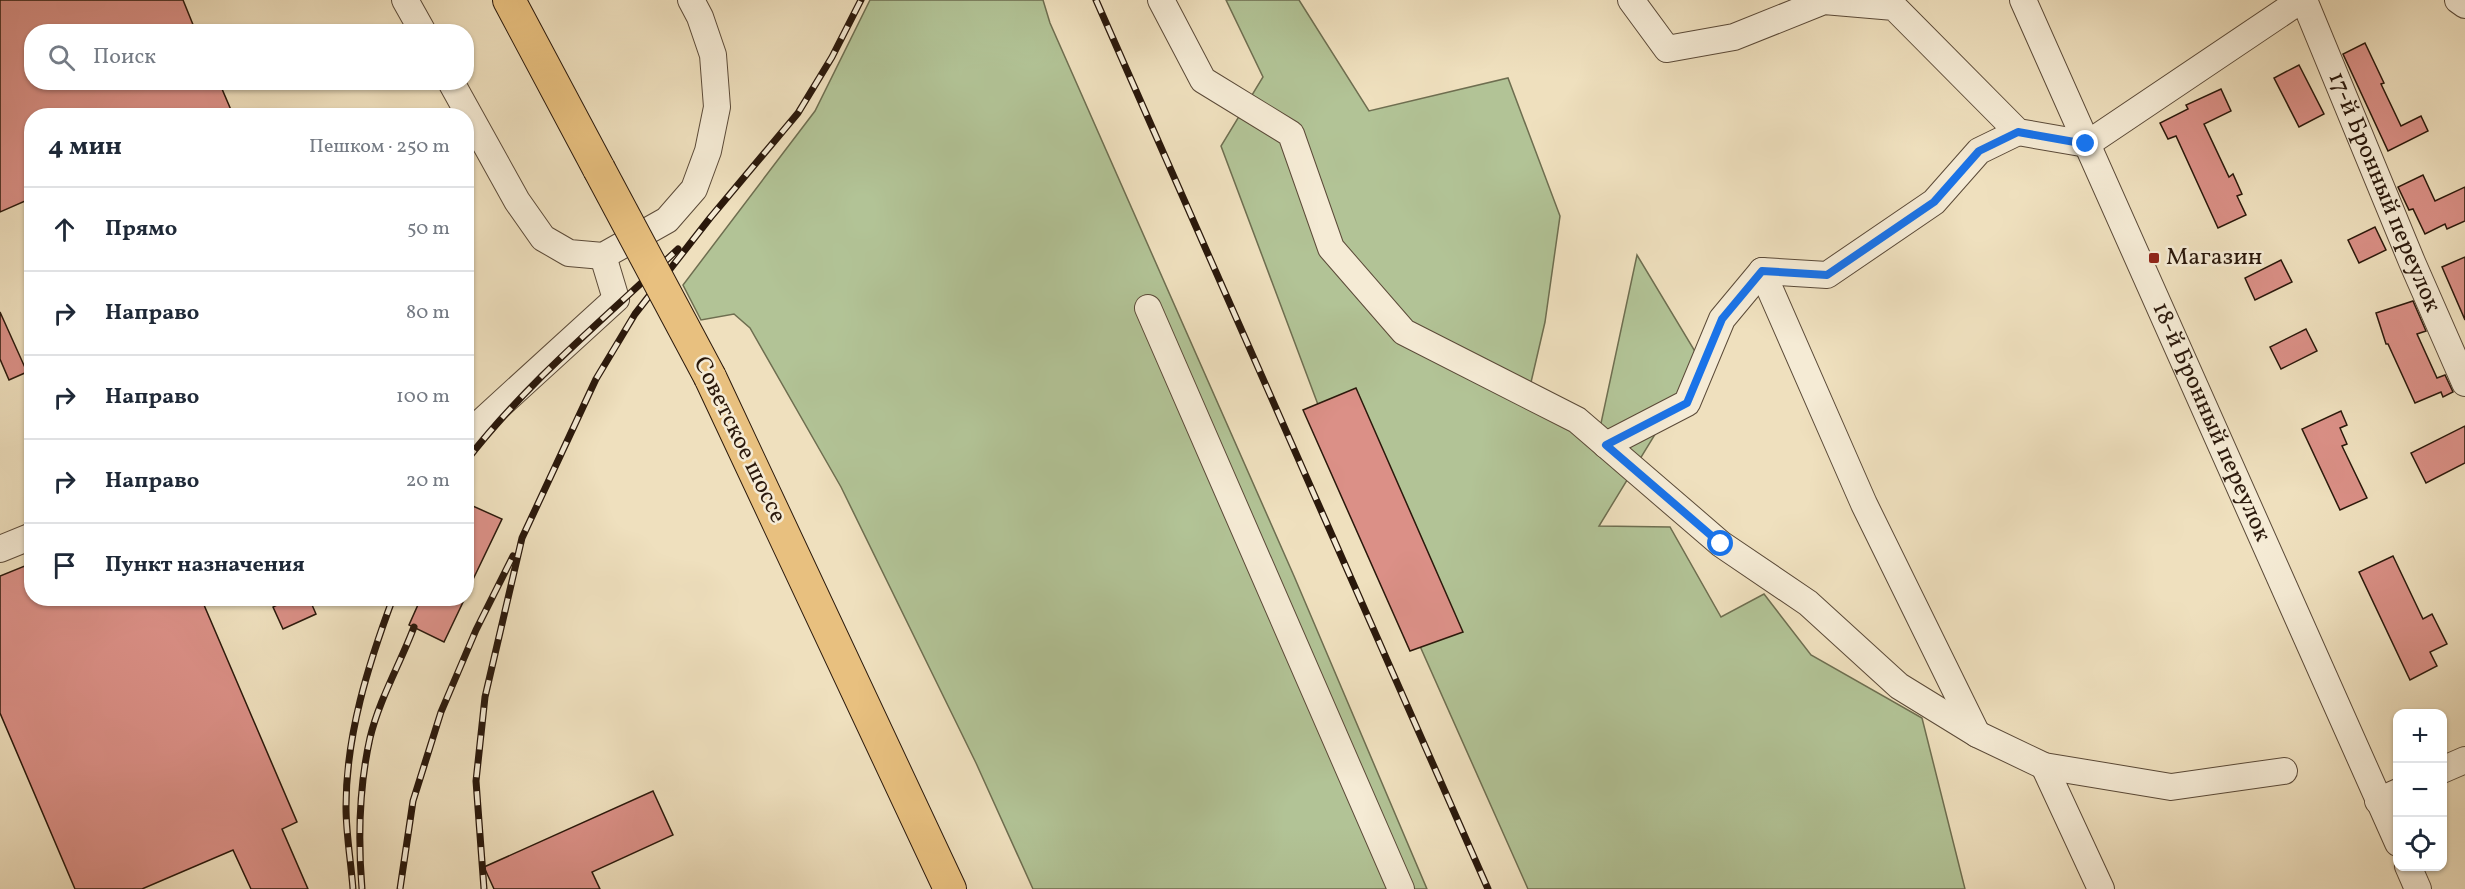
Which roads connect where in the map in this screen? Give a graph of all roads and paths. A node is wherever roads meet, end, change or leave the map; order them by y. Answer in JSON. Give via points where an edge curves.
{"nodes":[{"id":1,"x":405,"y":0,"type":"edge"},
{"id":2,"x":509,"y":0,"type":"edge"},
{"id":3,"x":691,"y":0,"type":"edge"},
{"id":4,"x":1161,"y":0,"type":"edge"},
{"id":5,"x":1631,"y":0,"type":"edge"},
{"id":6,"x":2023,"y":0,"type":"edge"},
{"id":7,"x":2303,"y":0,"type":"edge"},
{"id":8,"x":2458,"y":0,"type":"edge"},
{"id":9,"x":2465,"y":5,"type":"edge"},
{"id":10,"x":418,"y":24,"type":"edge"},
{"id":11,"x":455,"y":90,"type":"edge"},
{"id":12,"x":465,"y":108,"type":"edge"},
{"id":13,"x":474,"y":123,"type":"edge"},
{"id":14,"x":2018,"y":132,"type":"junction"},
{"id":15,"x":2086,"y":144,"type":"junction"},
{"id":16,"x":603,"y":256,"type":"junction"},
{"id":17,"x":1762,"y":271,"type":"junction"},
{"id":18,"x":1148,"y":308,"type":"dead end"},
{"id":19,"x":2465,"y":383,"type":"edge"},
{"id":20,"x":474,"y":431,"type":"edge"},
{"id":21,"x":1606,"y":445,"type":"junction"},
{"id":22,"x":24,"y":539,"type":"edge"},
{"id":23,"x":0,"y":549,"type":"edge"},
{"id":24,"x":1977,"y":734,"type":"junction"},
{"id":25,"x":2465,"y":760,"type":"edge"},
{"id":26,"x":2044,"y":766,"type":"junction"},
{"id":27,"x":2447,"y":768,"type":"edge"},
{"id":28,"x":2284,"y":771,"type":"dead end"},
{"id":29,"x":2388,"y":796,"type":"edge"},
{"id":30,"x":2393,"y":822,"type":"edge"},
{"id":31,"x":2410,"y":871,"type":"edge"},
{"id":32,"x":950,"y":889,"type":"edge"},
{"id":33,"x":1401,"y":889,"type":"edge"},
{"id":34,"x":2101,"y":889,"type":"edge"},
{"id":35,"x":2418,"y":889,"type":"edge"}],
"edges":[{"from":1,"to":10,"type":"street"},
{"from":2,"to":32,"type":"main road","name":"Советское шоссе","bridge":true,"via":[[710,377]]},
{"from":3,"to":16,"type":"street","via":[[713,55],[717,108],[708,151],[694,189],[667,220]]},
{"from":4,"to":21,"type":"street","via":[[1203,80],[1291,134],[1331,248],[1404,332],[1577,420]]},
{"from":5,"to":14,"type":"street","via":[[1668,49],[1734,37],[1824,1],[1894,7]]},
{"from":6,"to":15,"type":"street","name":"18-й Бронный переулок"},
{"from":7,"to":15,"type":"street"},
{"from":7,"to":19,"type":"street","name":"17-й Бронный переулок"},
{"from":8,"to":9,"type":"street"},
{"from":11,"to":12,"type":"street"},
{"from":13,"to":16,"type":"street","via":[[517,201],[543,238],[569,253]]},
{"from":14,"to":15,"type":"street"},
{"from":14,"to":17,"type":"street","via":[[1979,151],[1934,202],[1827,275]]},
{"from":15,"to":29,"type":"street","name":"18-й Бронный переулок"},
{"from":16,"to":20,"type":"street","via":[[616,299]]},
{"from":17,"to":21,"type":"street","via":[[1722,319],[1687,403]]},
{"from":17,"to":24,"type":"street","via":[[1864,504]]},
{"from":18,"to":33,"type":"street"},
{"from":21,"to":24,"type":"street","via":[[1721,544],[1808,603],[1899,686]]},
{"from":22,"to":23,"type":"street"},
{"from":24,"to":26,"type":"street"},
{"from":25,"to":27,"type":"street"},
{"from":26,"to":28,"type":"street","via":[[2171,787]]},
{"from":26,"to":34,"type":"street"},
{"from":29,"to":30,"type":"street","name":"18-й Бронный переулок"},
{"from":31,"to":35,"type":"street"}]}
